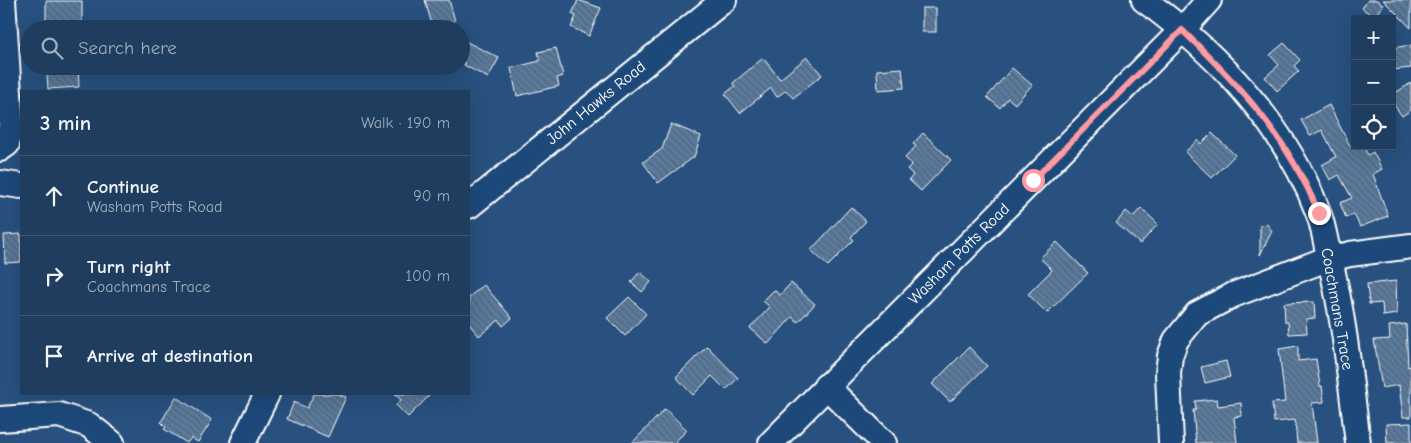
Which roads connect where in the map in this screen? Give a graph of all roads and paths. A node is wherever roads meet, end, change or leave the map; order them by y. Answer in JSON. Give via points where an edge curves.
{"nodes":[{"id":1,"x":3,"y":0,"type":"edge"},
{"id":2,"x":724,"y":0,"type":"edge"},
{"id":3,"x":1144,"y":0,"type":"edge"},
{"id":4,"x":1209,"y":0,"type":"edge"},
{"id":5,"x":1182,"y":30,"type":"junction"},
{"id":6,"x":16,"y":126,"type":"edge"},
{"id":7,"x":0,"y":150,"type":"edge"},
{"id":8,"x":0,"y":183,"type":"edge"},
{"id":9,"x":20,"y":186,"type":"edge"},
{"id":10,"x":470,"y":205,"type":"edge"},
{"id":11,"x":1411,"y":246,"type":"edge"},
{"id":12,"x":1330,"y":259,"type":"junction"},
{"id":13,"x":826,"y":386,"type":"junction"},
{"id":14,"x":267,"y":395,"type":"edge"},
{"id":15,"x":0,"y":419,"type":"edge"},
{"id":16,"x":112,"y":443,"type":"edge"},
{"id":17,"x":243,"y":443,"type":"edge"},
{"id":18,"x":772,"y":443,"type":"edge"},
{"id":19,"x":884,"y":443,"type":"edge"},
{"id":20,"x":1171,"y":443,"type":"edge"},
{"id":21,"x":1358,"y":443,"type":"edge"}],
"edges":[{"from":1,"to":6,"type":"street"},
{"from":2,"to":10,"type":"street","name":"John Hawks Road"},
{"from":3,"to":5,"type":"street","name":"Coachmans Trace"},
{"from":4,"to":5,"type":"street","name":"Washam Potts Road"},
{"from":5,"to":12,"type":"street","name":"Coachmans Trace","via":[[1251,99],[1278,136],[1319,213]]},
{"from":5,"to":13,"type":"street","name":"Washam Potts Road"},
{"from":6,"to":7,"type":"street"},
{"from":8,"to":9,"type":"street"},
{"from":11,"to":12,"type":"street"},
{"from":12,"to":20,"type":"street","via":[[1210,305],[1184,328],[1170,356]]},
{"from":12,"to":21,"type":"street","name":"Coachmans Trace"},
{"from":13,"to":18,"type":"street","name":"Washam Potts Road"},
{"from":13,"to":19,"type":"street"},
{"from":14,"to":17,"type":"street"},
{"from":15,"to":16,"type":"street","via":[[58,415],[89,425]]}]}
